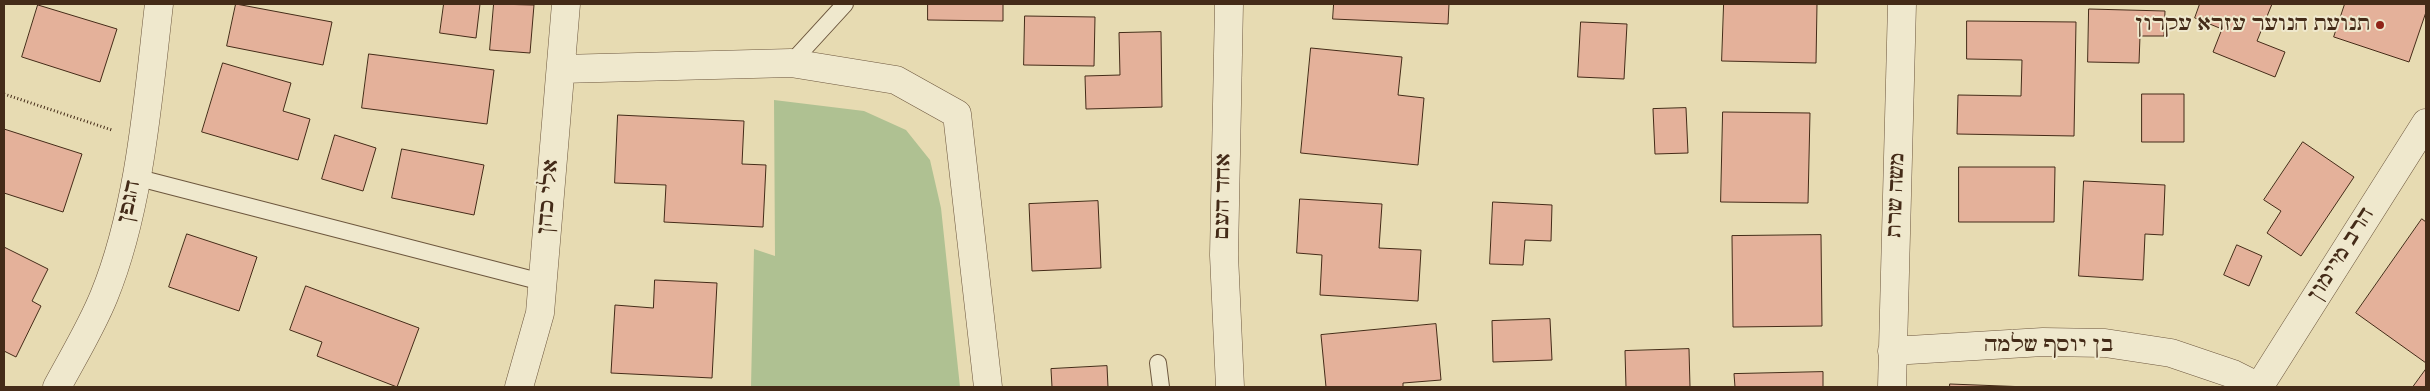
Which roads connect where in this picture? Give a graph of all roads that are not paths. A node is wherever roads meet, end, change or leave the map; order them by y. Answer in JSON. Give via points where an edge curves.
{"nodes":[{"id":1,"x":159,"y":4,"type":"edge"},
{"id":2,"x":566,"y":4,"type":"edge"},
{"id":3,"x":845,"y":4,"type":"edge"},
{"id":4,"x":1229,"y":4,"type":"edge"},
{"id":5,"x":1902,"y":4,"type":"edge"},
{"id":6,"x":791,"y":63,"type":"junction"},
{"id":7,"x":560,"y":69,"type":"junction"},
{"id":8,"x":2426,"y":123,"type":"edge"},
{"id":9,"x":135,"y":177,"type":"junction"},
{"id":10,"x":542,"y":282,"type":"junction"},
{"id":11,"x":1892,"y":351,"type":"junction"},
{"id":12,"x":1158,"y":362,"type":"dead end"},
{"id":13,"x":56,"y":387,"type":"edge"},
{"id":14,"x":519,"y":387,"type":"edge"},
{"id":15,"x":988,"y":387,"type":"edge"},
{"id":16,"x":1161,"y":387,"type":"edge"},
{"id":17,"x":1230,"y":387,"type":"edge"},
{"id":18,"x":1892,"y":387,"type":"edge"},
{"id":19,"x":2259,"y":387,"type":"edge"}],
"edges":[{"from":1,"to":9,"type":"street","name":"הגפן","via":[[143,140]]},
{"from":2,"to":7,"type":"street","name":"אלי כהן"},
{"from":3,"to":6,"type":"lane"},
{"from":4,"to":17,"type":"street","name":"אחד העם","via":[[1224,255]]},
{"from":5,"to":11,"type":"street","name":"משה שרת"},
{"from":6,"to":7,"type":"street"},
{"from":6,"to":15,"type":"street","via":[[896,80],[957,114]]},
{"from":7,"to":10,"type":"street","name":"אלי כהן"},
{"from":8,"to":19,"type":"street","name":"הרב מיימון"},
{"from":9,"to":10,"type":"lane"},
{"from":9,"to":13,"type":"street","name":"הגפן","via":[[123,234],[104,295],[81,345]]},
{"from":10,"to":14,"type":"street","name":"אלי כהן","via":[[540,314]]},
{"from":11,"to":18,"type":"street","name":"משה שרת"},
{"from":11,"to":19,"type":"street","name":"בן יוסף שלמה","via":[[2043,342],[2105,342],[2171,353],[2233,374]]},
{"from":12,"to":16,"type":"lane"}]}
